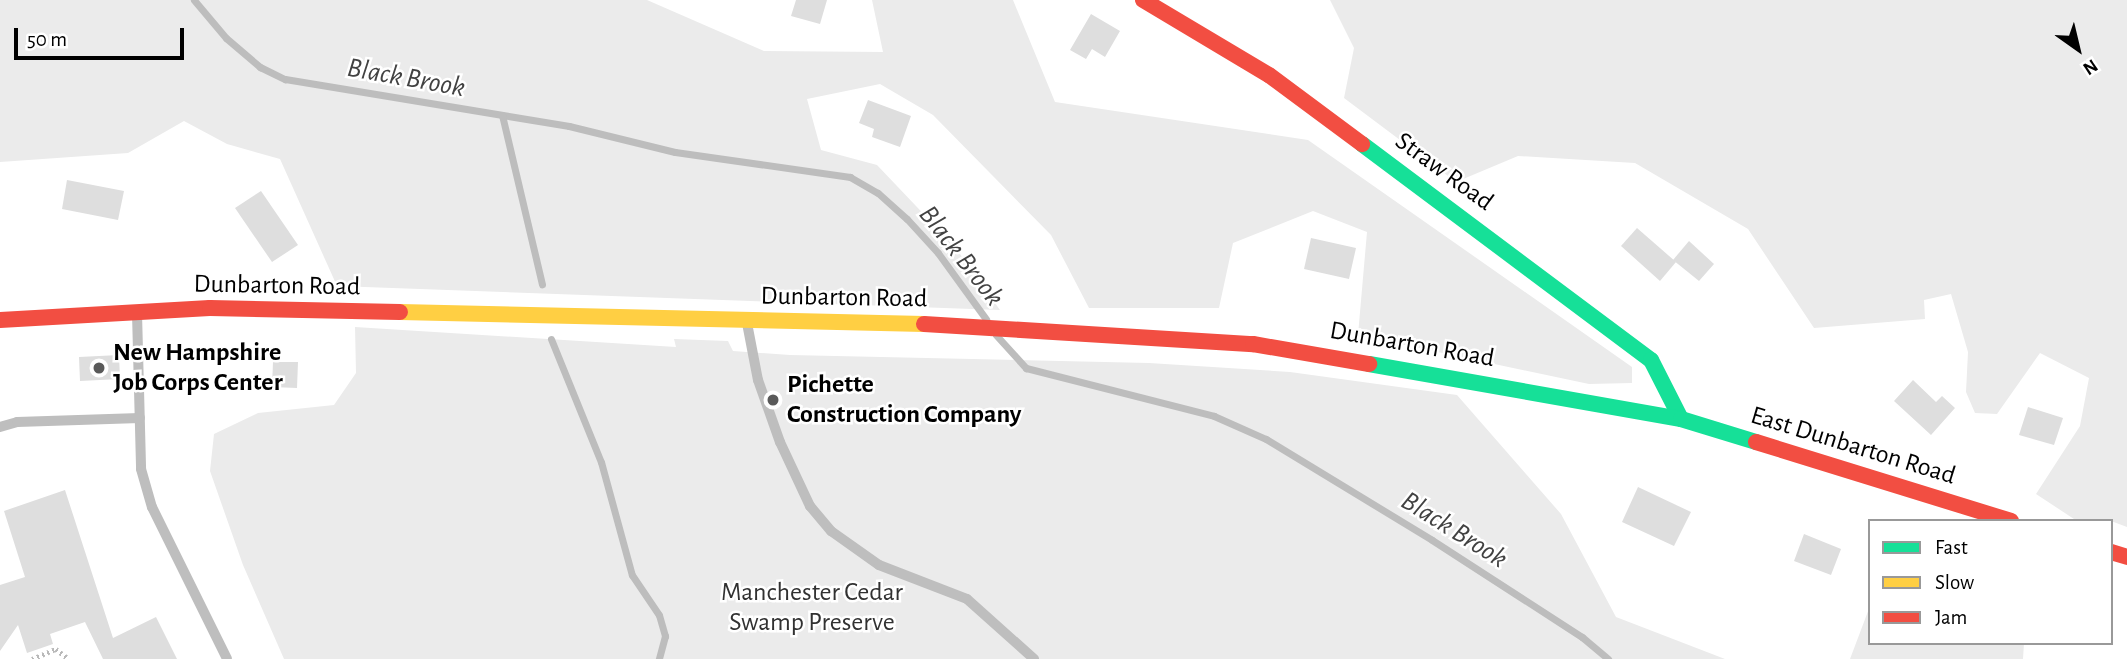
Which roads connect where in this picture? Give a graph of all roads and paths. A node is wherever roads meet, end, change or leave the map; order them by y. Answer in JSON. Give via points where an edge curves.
{"nodes":[{"id":1,"x":1143,"y":0,"type":"edge"},
{"id":2,"x":137,"y":310,"type":"junction"},
{"id":3,"x":0,"y":320,"type":"edge"},
{"id":4,"x":747,"y":320,"type":"junction"},
{"id":5,"x":139,"y":418,"type":"junction"},
{"id":6,"x":1681,"y":419,"type":"junction"},
{"id":7,"x":0,"y":427,"type":"edge"},
{"id":8,"x":2005,"y":519,"type":"edge"},
{"id":9,"x":32,"y":659,"type":"edge"},
{"id":10,"x":69,"y":659,"type":"edge"},
{"id":11,"x":227,"y":659,"type":"edge"},
{"id":12,"x":1034,"y":659,"type":"edge"}],
"edges":[{"from":1,"to":6,"type":"street","name":"Straw Road","via":[[1269,75],[1592,312],[1656,365]]},
{"from":2,"to":3,"type":"street","name":"Dunbarton Road"},
{"from":2,"to":4,"type":"street","name":"Dunbarton Road"},
{"from":2,"to":5,"type":"lane"},
{"from":4,"to":6,"type":"street","name":"Dunbarton Road","via":[[964,325],[1253,344]]},
{"from":4,"to":12,"type":"lane","via":[[758,380],[780,442],[810,506],[831,531],[879,565],[967,599]]},
{"from":5,"to":7,"type":"lane","via":[[16,422]]},
{"from":5,"to":11,"type":"lane","via":[[141,469],[152,506]]},
{"from":6,"to":8,"type":"street","name":"East Dunbarton Road"},
{"from":9,"to":10,"type":"path","via":[[56,649]]}]}
